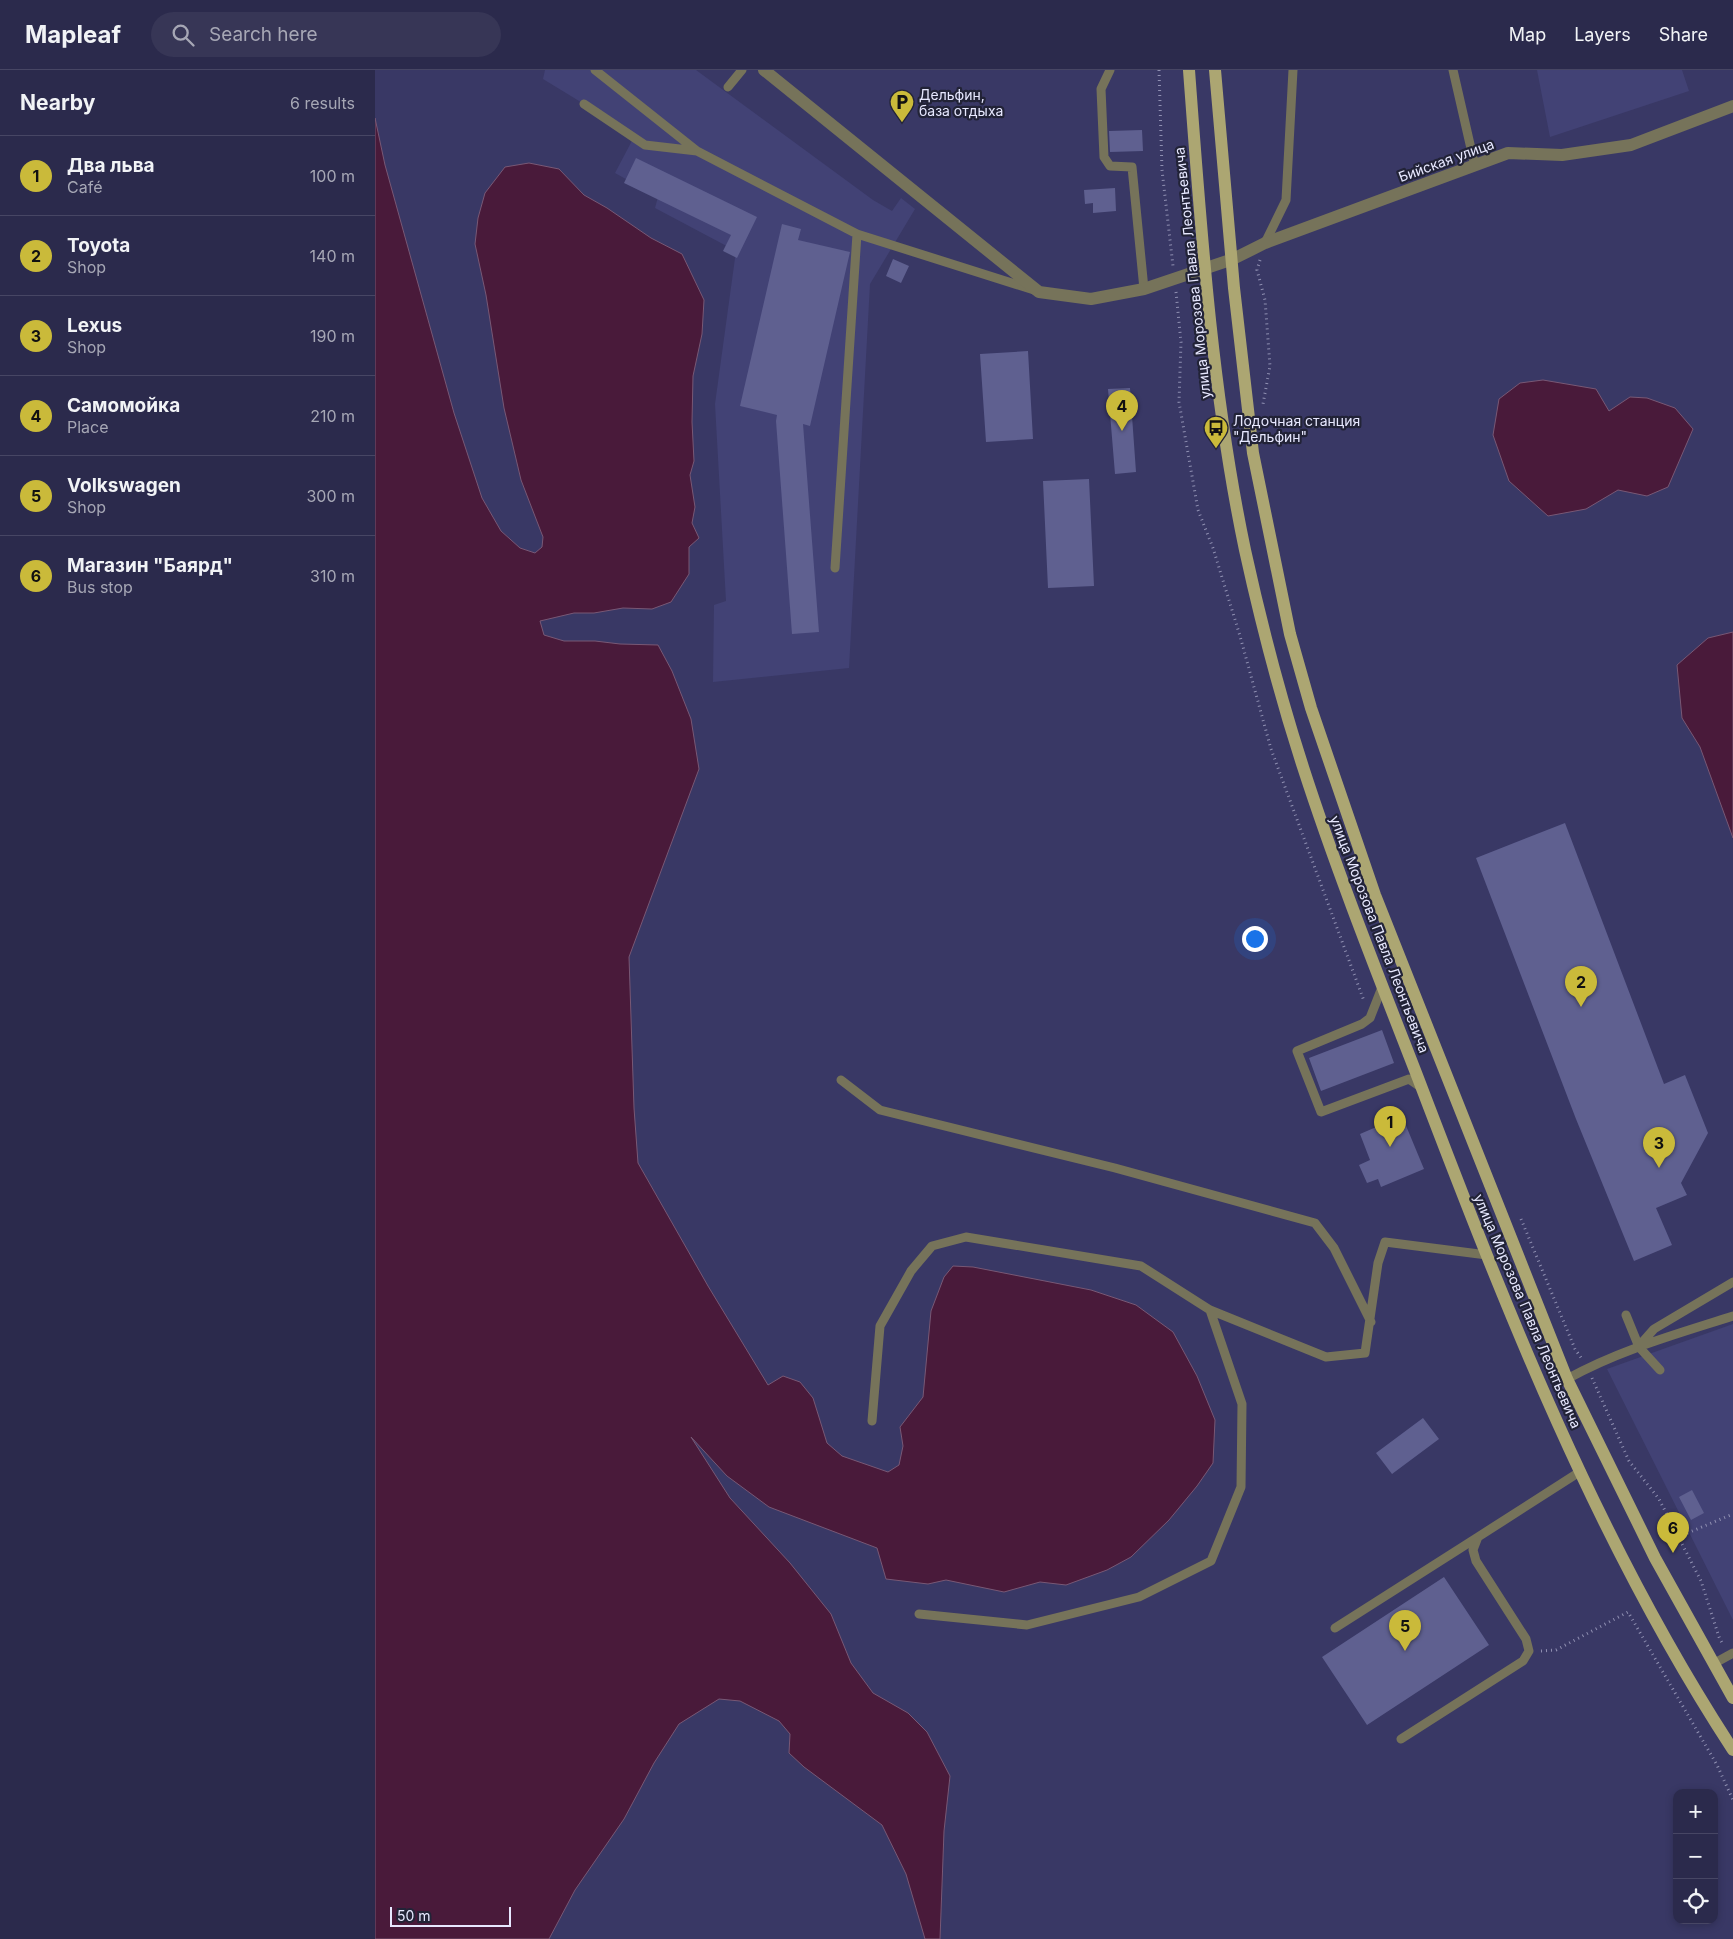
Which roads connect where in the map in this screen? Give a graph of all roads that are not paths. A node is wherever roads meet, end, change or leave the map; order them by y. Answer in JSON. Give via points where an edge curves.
{"nodes":[{"id":1,"x":595,"y":70,"type":"edge"},
{"id":2,"x":742,"y":70,"type":"edge"},
{"id":3,"x":764,"y":70,"type":"edge"},
{"id":4,"x":1110,"y":70,"type":"edge"},
{"id":5,"x":1189,"y":70,"type":"edge"},
{"id":6,"x":1215,"y":70,"type":"edge"},
{"id":7,"x":1293,"y":70,"type":"edge"},
{"id":8,"x":1453,"y":70,"type":"edge"},
{"id":9,"x":728,"y":87,"type":"dead end"},
{"id":10,"x":584,"y":104,"type":"dead end"},
{"id":11,"x":1733,"y":106,"type":"edge"},
{"id":12,"x":697,"y":150,"type":"junction"},
{"id":13,"x":1475,"y":166,"type":"junction"},
{"id":14,"x":857,"y":234,"type":"junction"},
{"id":15,"x":1265,"y":243,"type":"junction"},
{"id":16,"x":1233,"y":258,"type":"junction"},
{"id":17,"x":1205,"y":268,"type":"junction"},
{"id":18,"x":1144,"y":289,"type":"junction"},
{"id":19,"x":1039,"y":292,"type":"junction"},
{"id":20,"x":835,"y":568,"type":"dead end"},
{"id":21,"x":1383,"y":985,"type":"junction"},
{"id":22,"x":841,"y":1080,"type":"dead end"},
{"id":23,"x":1422,"y":1088,"type":"junction"},
{"id":24,"x":1487,"y":1255,"type":"junction"},
{"id":25,"x":1733,"y":1282,"type":"edge"},
{"id":26,"x":1210,"y":1310,"type":"junction"},
{"id":27,"x":1626,"y":1315,"type":"dead end"},
{"id":28,"x":1733,"y":1316,"type":"edge"},
{"id":29,"x":1371,"y":1322,"type":"junction"},
{"id":30,"x":1639,"y":1347,"type":"junction"},
{"id":31,"x":1660,"y":1370,"type":"dead end"},
{"id":32,"x":1567,"y":1379,"type":"junction"},
{"id":33,"x":872,"y":1421,"type":"dead end"},
{"id":34,"x":1581,"y":1471,"type":"junction"},
{"id":35,"x":1478,"y":1537,"type":"junction"},
{"id":36,"x":919,"y":1614,"type":"dead end"},
{"id":37,"x":1335,"y":1628,"type":"dead end"},
{"id":38,"x":1731,"y":1654,"type":"edge"},
{"id":39,"x":1713,"y":1664,"type":"junction"},
{"id":40,"x":1733,"y":1698,"type":"edge"},
{"id":41,"x":1401,"y":1739,"type":"dead end"},
{"id":42,"x":1733,"y":1750,"type":"edge"}],
"edges":[{"from":1,"to":12,"type":"lane"},
{"from":2,"to":9,"type":"lane"},
{"from":3,"to":19,"type":"street"},
{"from":4,"to":18,"type":"lane","via":[[1101,89],[1105,157],[1110,166],[1132,168]]},
{"from":5,"to":17,"type":"main road","name":"улица Морозова Павла Леонтьевича"},
{"from":6,"to":16,"type":"main road","name":"улица Морозова Павла Леонтьевича"},
{"from":7,"to":15,"type":"lane","via":[[1286,200]]},
{"from":8,"to":13,"type":"lane"},
{"from":10,"to":12,"type":"lane","via":[[645,145]]},
{"from":11,"to":13,"type":"street","name":"Бийская улица","via":[[1631,145],[1562,156],[1508,153]]},
{"from":12,"to":14,"type":"lane"},
{"from":13,"to":15,"type":"street","name":"Бийская улица"},
{"from":14,"to":19,"type":"lane"},
{"from":14,"to":20,"type":"lane"},
{"from":15,"to":16,"type":"street","name":"Бийская улица"},
{"from":16,"to":17,"type":"street","name":"Бийская улица"},
{"from":16,"to":32,"type":"main road","name":"улица Морозова Павла Леонтьевича","via":[[1253,453],[1290,634],[1311,708],[1375,895]]},
{"from":17,"to":18,"type":"street","name":"Бийская улица"},
{"from":17,"to":21,"type":"main road","name":"улица Морозова Павла Леонтьевича","via":[[1236,506],[1258,606],[1305,775]]},
{"from":18,"to":19,"type":"street","name":"Бийская улица","via":[[1091,299]]},
{"from":21,"to":23,"type":"main road","name":"улица Морозова Павла Леонтьевича"},
{"from":21,"to":23,"type":"lane","via":[[1370,1018],[1297,1051],[1321,1112],[1409,1079]]},
{"from":22,"to":29,"type":"lane","via":[[880,1110],[1115,1168],[1315,1223],[1334,1248]]},
{"from":23,"to":24,"type":"main road","name":"улица Морозова Павла Леонтьевича"},
{"from":24,"to":29,"type":"lane","via":[[1385,1242]]},
{"from":24,"to":34,"type":"main road","name":"улица Морозова Павла Леонтьевича","via":[[1549,1405]]},
{"from":25,"to":30,"type":"lane","via":[[1654,1329]]},
{"from":26,"to":29,"type":"lane","via":[[1326,1357],[1365,1353]]},
{"from":26,"to":33,"type":"lane","via":[[1141,1266],[967,1237],[932,1246],[911,1271],[879,1326]]},
{"from":26,"to":36,"type":"lane","via":[[1242,1404],[1241,1487],[1211,1561],[1139,1597],[1027,1625]]},
{"from":27,"to":30,"type":"lane"},
{"from":28,"to":30,"type":"lane"},
{"from":30,"to":31,"type":"lane"},
{"from":30,"to":32,"type":"lane"},
{"from":32,"to":39,"type":"main road","name":"улица Морозова Павла Леонтьевича","via":[[1655,1558]]},
{"from":34,"to":35,"type":"lane"},
{"from":34,"to":42,"type":"main road","name":"улица Морозова Павла Леонтьевича","via":[[1663,1634]]},
{"from":35,"to":37,"type":"lane"},
{"from":35,"to":41,"type":"lane","via":[[1473,1550],[1476,1562],[1526,1639],[1529,1651],[1523,1661]]},
{"from":38,"to":39,"type":"lane"},
{"from":39,"to":40,"type":"main road","name":"улица Морозова Павла Леонтьевича"}]}
